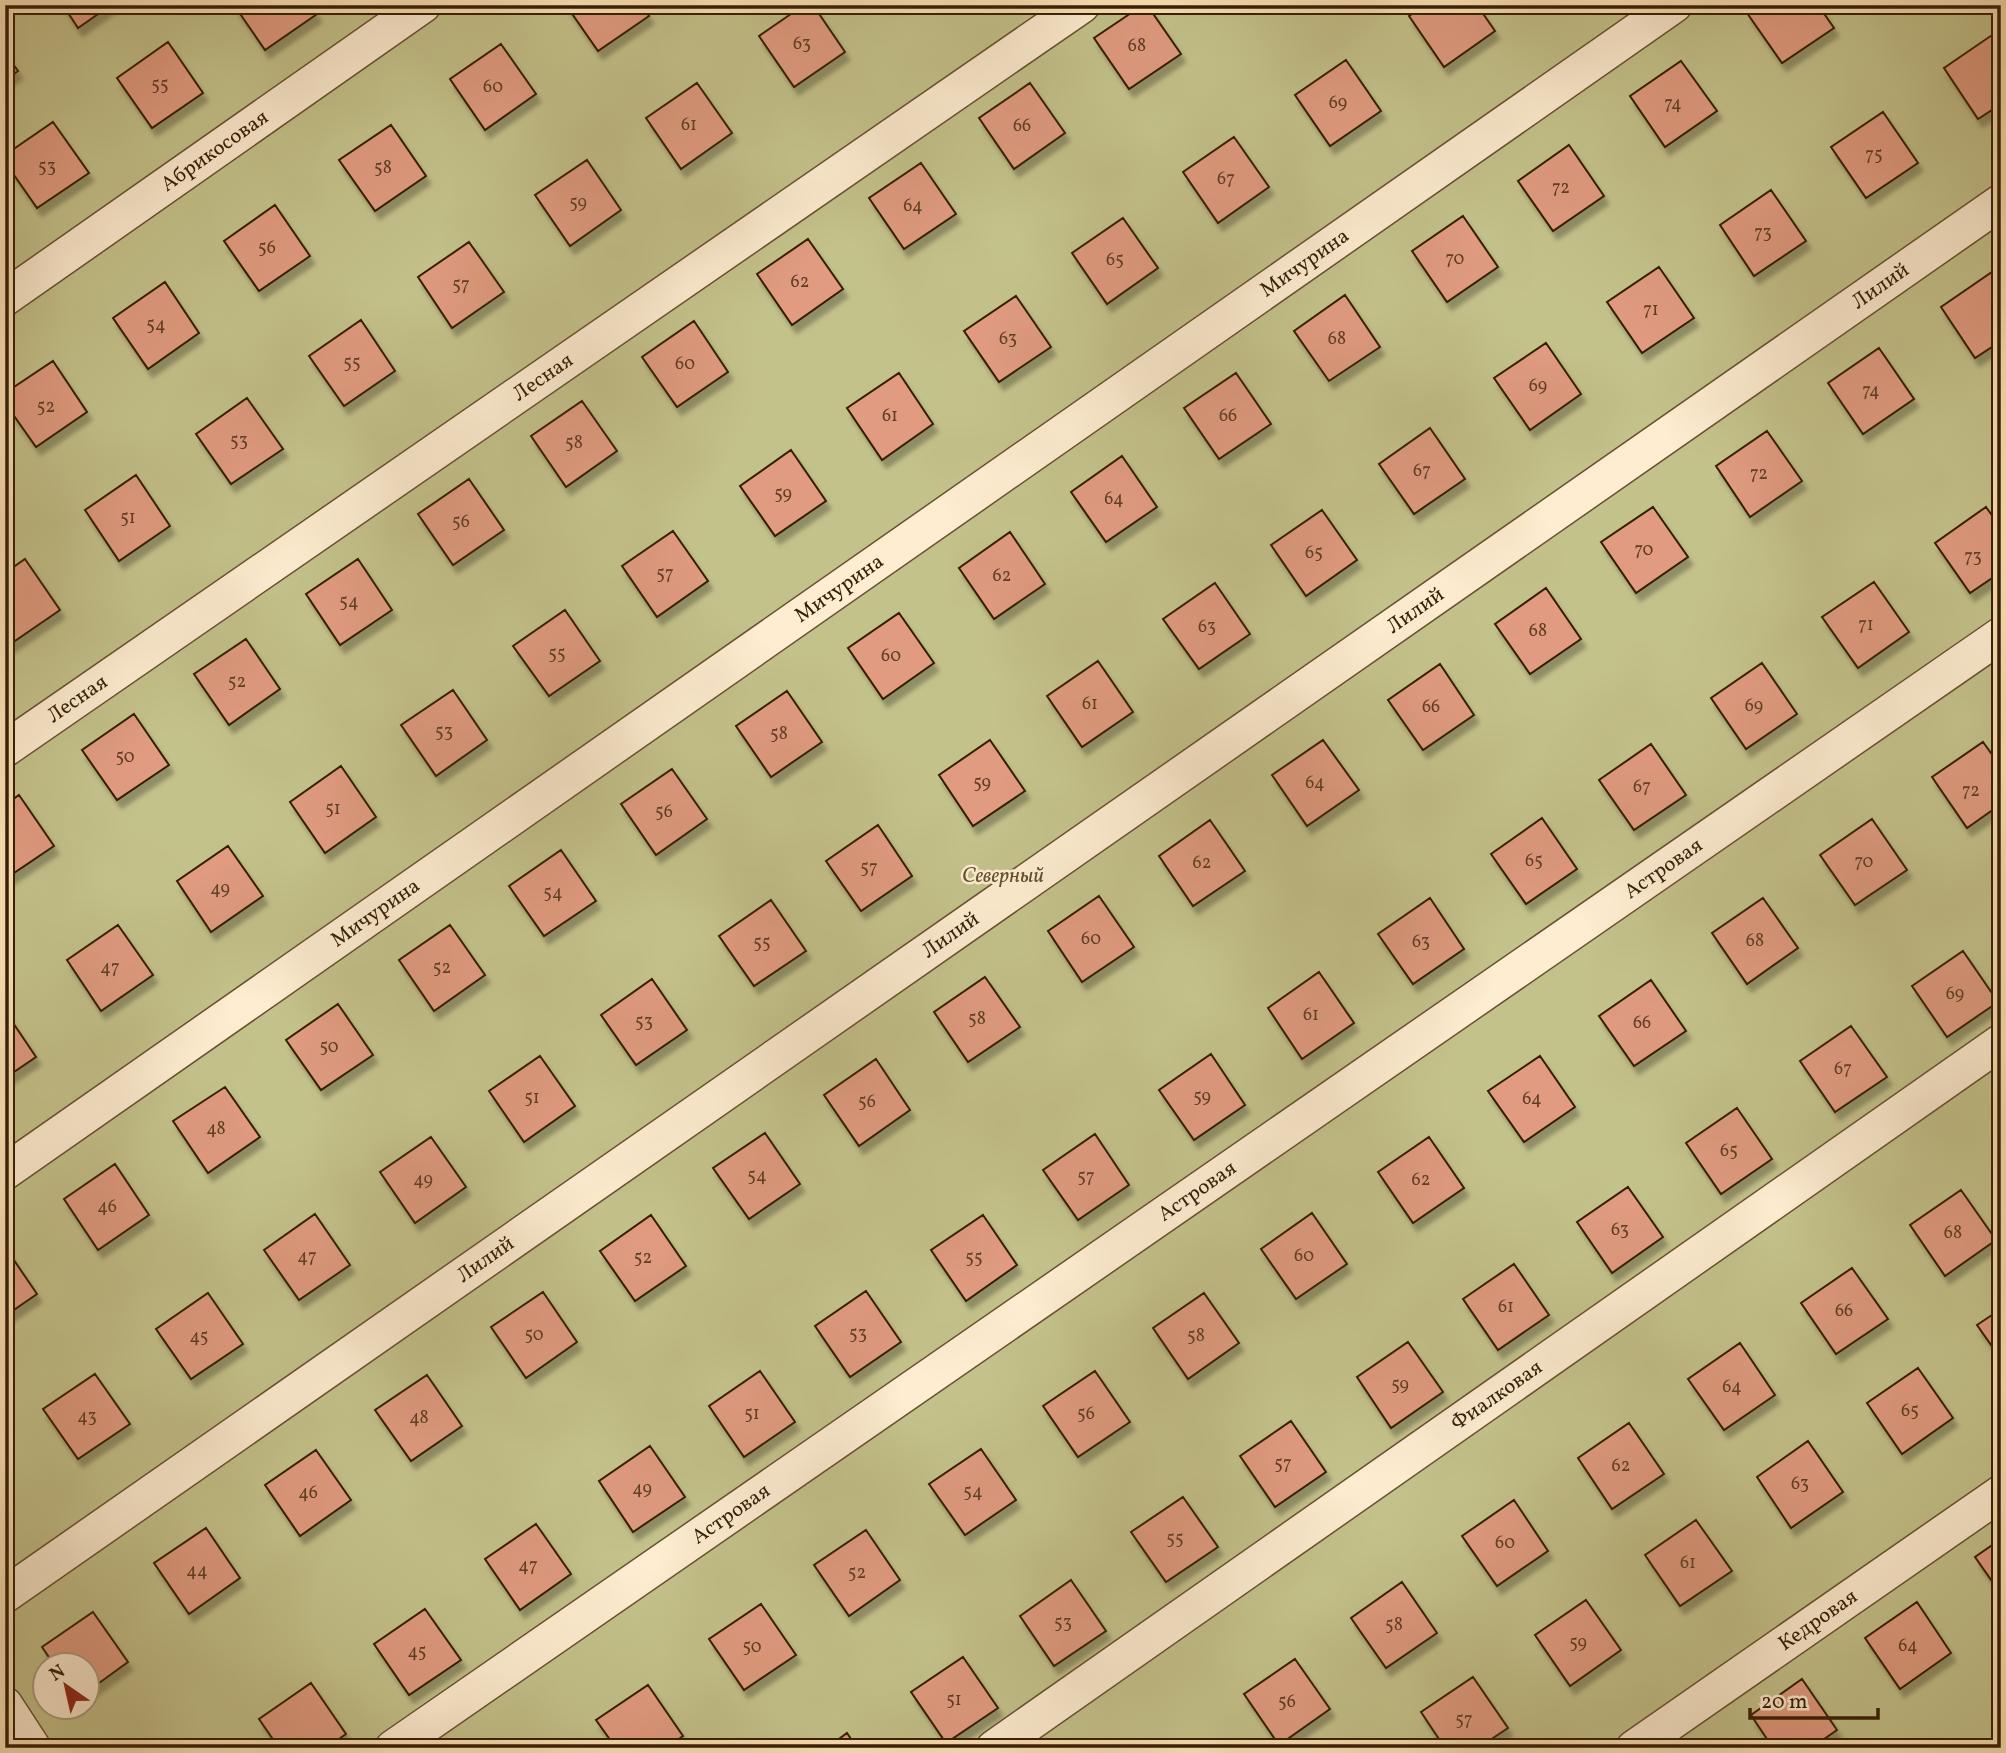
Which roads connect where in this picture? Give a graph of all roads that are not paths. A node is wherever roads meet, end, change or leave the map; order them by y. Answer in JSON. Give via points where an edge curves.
{"nodes":[{"id":1,"x":423,"y":5,"type":"edge"},
{"id":2,"x":1082,"y":5,"type":"edge"},
{"id":3,"x":1674,"y":5,"type":"edge"},
{"id":4,"x":2001,"y":202,"type":"edge"},
{"id":5,"x":5,"y":298,"type":"edge"},
{"id":6,"x":2001,"y":635,"type":"edge"},
{"id":7,"x":5,"y":749,"type":"edge"},
{"id":8,"x":2001,"y":1042,"type":"edge"},
{"id":9,"x":5,"y":1172,"type":"edge"},
{"id":10,"x":2001,"y":1493,"type":"edge"},
{"id":11,"x":5,"y":1595,"type":"edge"},
{"id":12,"x":5,"y":1705,"type":"edge"},
{"id":13,"x":33,"y":1748,"type":"edge"},
{"id":14,"x":393,"y":1748,"type":"edge"},
{"id":15,"x":994,"y":1748,"type":"edge"},
{"id":16,"x":1633,"y":1748,"type":"edge"}],
"edges":[{"from":1,"to":5,"type":"street","name":"Абрикосовая"},
{"from":2,"to":7,"type":"street","name":"Лесная"},
{"from":3,"to":9,"type":"street","name":"Мичурина"},
{"from":4,"to":11,"type":"street","name":"Лилий"},
{"from":6,"to":14,"type":"street","name":"Астровая"},
{"from":8,"to":15,"type":"street","name":"Фиалковая"},
{"from":10,"to":16,"type":"street","name":"Кедровая"},
{"from":12,"to":13,"type":"street"}]}
